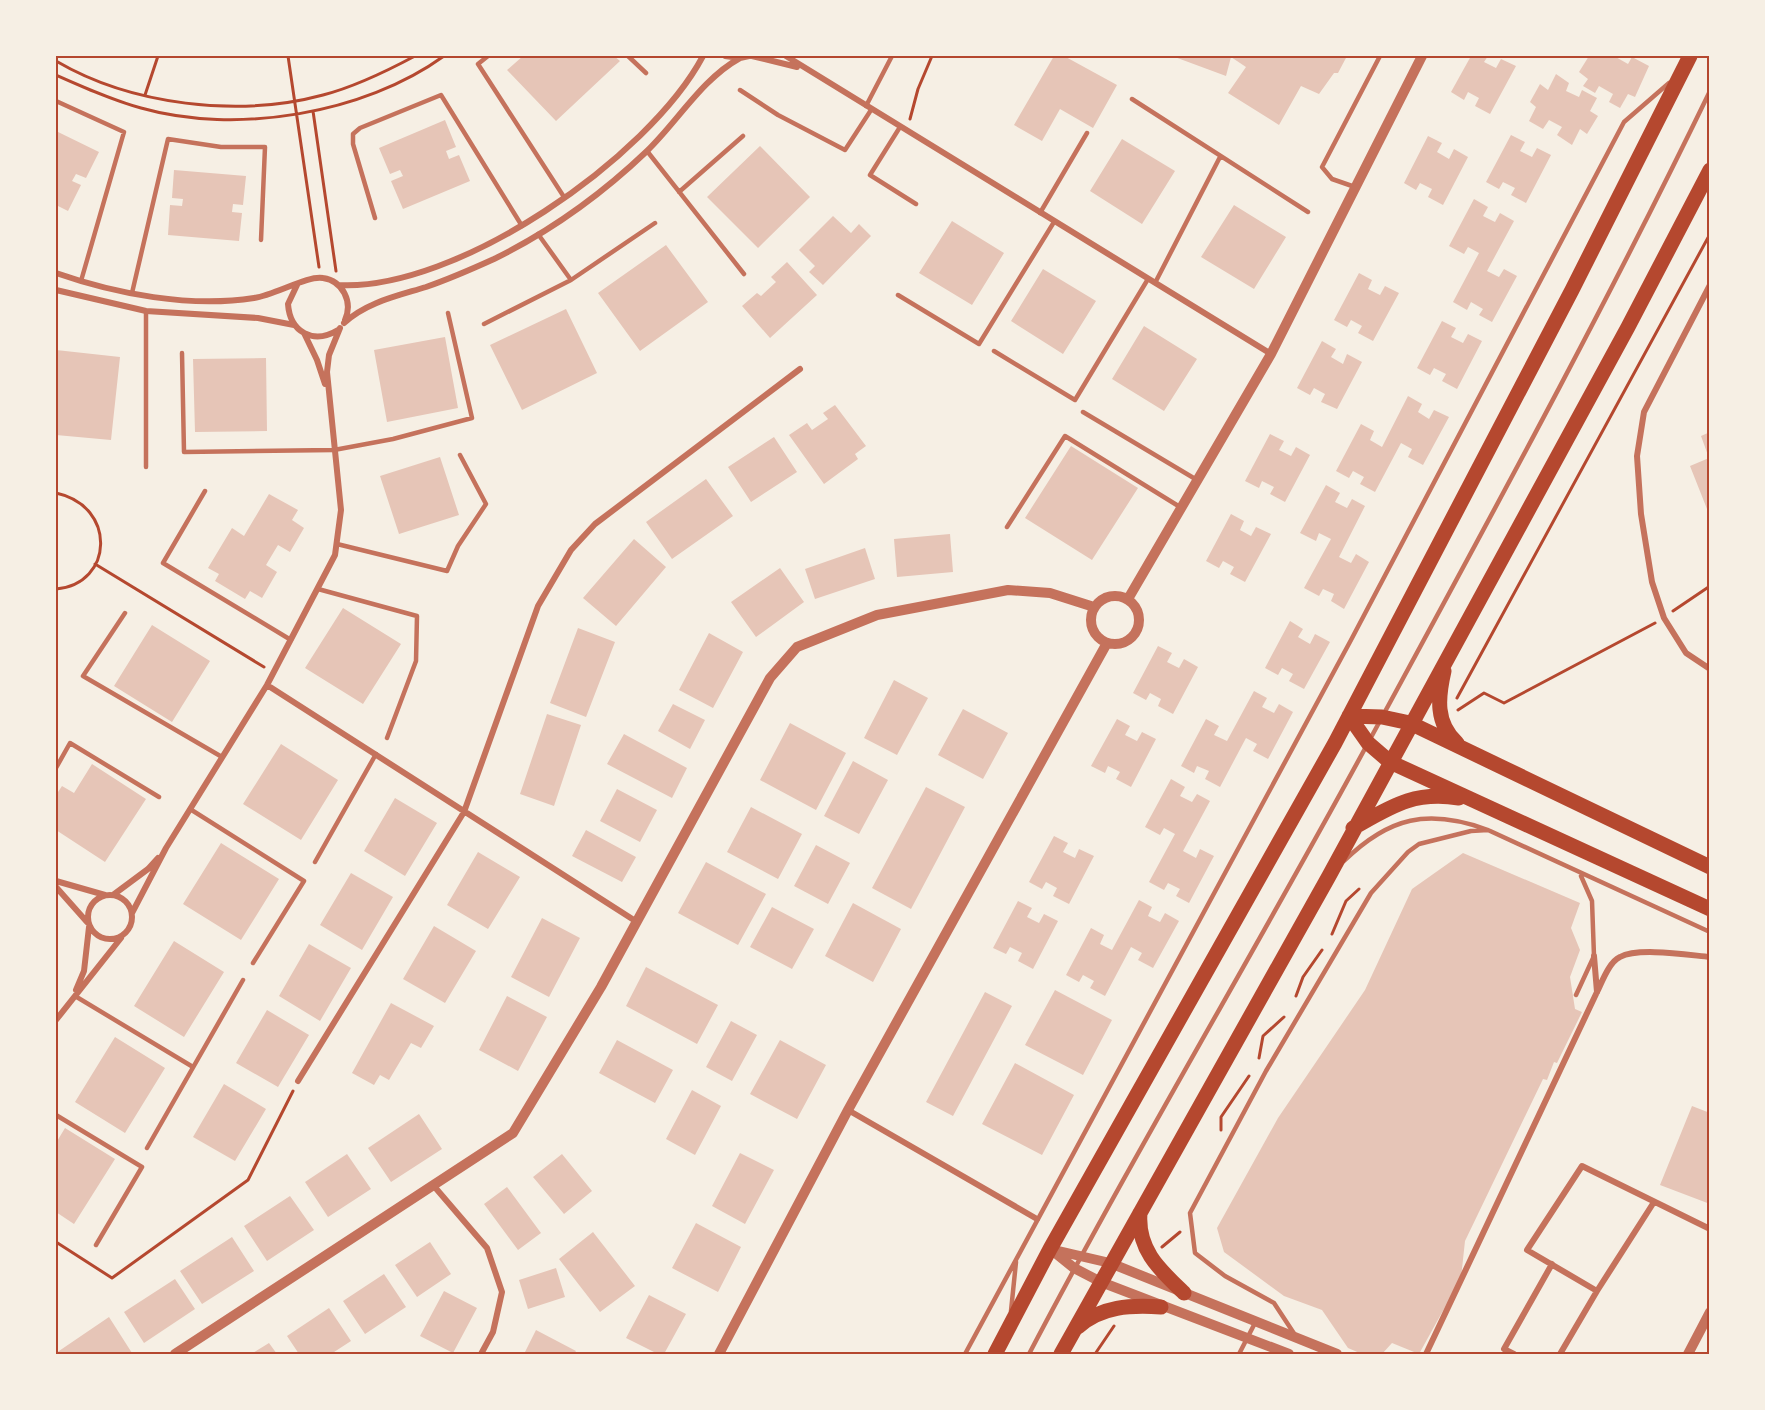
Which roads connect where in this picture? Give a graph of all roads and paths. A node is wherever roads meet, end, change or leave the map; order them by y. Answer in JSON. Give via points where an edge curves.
{"nodes":[{"id":1,"x":158,"y":56,"type":"edge"},
{"id":2,"x":288,"y":56,"type":"edge"},
{"id":3,"x":415,"y":56,"type":"edge"},
{"id":4,"x":444,"y":56,"type":"edge"},
{"id":5,"x":488,"y":56,"type":"edge"},
{"id":6,"x":628,"y":56,"type":"edge"},
{"id":7,"x":703,"y":56,"type":"edge"},
{"id":8,"x":725,"y":56,"type":"edge"},
{"id":9,"x":750,"y":56,"type":"edge"},
{"id":10,"x":786,"y":56,"type":"edge"},
{"id":11,"x":892,"y":56,"type":"edge"},
{"id":12,"x":933,"y":56,"type":"edge"},
{"id":13,"x":1380,"y":56,"type":"edge"},
{"id":14,"x":1422,"y":56,"type":"edge"},
{"id":15,"x":740,"y":58,"type":"junction"},
{"id":16,"x":56,"y":61,"type":"edge"},
{"id":17,"x":1688,"y":63,"type":"edge"},
{"id":18,"x":804,"y":69,"type":"junction"},
{"id":19,"x":646,"y":73,"type":"dead end"},
{"id":20,"x":56,"y":75,"type":"edge"},
{"id":21,"x":740,"y":90,"type":"dead end"},
{"id":22,"x":1710,"y":91,"type":"edge"},
{"id":23,"x":145,"y":95,"type":"junction"},
{"id":24,"x":1132,"y":99,"type":"dead end"},
{"id":25,"x":295,"y":100,"type":"junction"},
{"id":26,"x":56,"y":101,"type":"edge"},
{"id":27,"x":868,"y":108,"type":"junction"},
{"id":28,"x":313,"y":111,"type":"junction"},
{"id":29,"x":297,"y":114,"type":"junction"},
{"id":30,"x":900,"y":127,"type":"junction"},
{"id":31,"x":907,"y":132,"type":"junction"},
{"id":32,"x":1088,"y":133,"type":"dead end"},
{"id":33,"x":743,"y":136,"type":"dead end"},
{"id":34,"x":647,"y":151,"type":"junction"},
{"id":35,"x":1220,"y":157,"type":"junction"},
{"id":36,"x":1710,"y":170,"type":"edge"},
{"id":37,"x":1355,"y":188,"type":"junction"},
{"id":38,"x":679,"y":192,"type":"junction"},
{"id":39,"x":564,"y":197,"type":"junction"},
{"id":40,"x":916,"y":204,"type":"dead end"},
{"id":41,"x":1308,"y":212,"type":"dead end"},
{"id":42,"x":1040,"y":213,"type":"junction"},
{"id":43,"x":375,"y":218,"type":"dead end"},
{"id":44,"x":1054,"y":222,"type":"junction"},
{"id":45,"x":655,"y":223,"type":"dead end"},
{"id":46,"x":522,"y":226,"type":"junction"},
{"id":47,"x":538,"y":234,"type":"junction"},
{"id":48,"x":1710,"y":234,"type":"edge"},
{"id":49,"x":261,"y":240,"type":"dead end"},
{"id":50,"x":56,"y":273,"type":"edge"},
{"id":51,"x":744,"y":273,"type":"dead end"},
{"id":52,"x":321,"y":278,"type":"junction"},
{"id":53,"x":571,"y":280,"type":"junction"},
{"id":54,"x":81,"y":281,"type":"junction"},
{"id":55,"x":1152,"y":281,"type":"junction"},
{"id":56,"x":297,"y":285,"type":"junction"},
{"id":57,"x":338,"y":285,"type":"junction"},
{"id":58,"x":1710,"y":285,"type":"edge"},
{"id":59,"x":56,"y":290,"type":"edge"},
{"id":60,"x":132,"y":292,"type":"junction"},
{"id":61,"x":898,"y":295,"type":"dead end"},
{"id":62,"x":146,"y":311,"type":"junction"},
{"id":63,"x":448,"y":313,"type":"dead end"},
{"id":64,"x":484,"y":324,"type":"dead end"},
{"id":65,"x":342,"y":325,"type":"junction"},
{"id":66,"x":295,"y":326,"type":"junction"},
{"id":67,"x":304,"y":333,"type":"junction"},
{"id":68,"x":994,"y":351,"type":"dead end"},
{"id":69,"x":182,"y":353,"type":"dead end"},
{"id":70,"x":1271,"y":354,"type":"junction"},
{"id":71,"x":800,"y":369,"type":"dead end"},
{"id":72,"x":329,"y":396,"type":"junction"},
{"id":73,"x":1083,"y":411,"type":"dead end"},
{"id":74,"x":334,"y":450,"type":"junction"},
{"id":75,"x":460,"y":455,"type":"dead end"},
{"id":76,"x":146,"y":467,"type":"dead end"},
{"id":77,"x":1197,"y":480,"type":"junction"},
{"id":78,"x":205,"y":491,"type":"dead end"},
{"id":79,"x":56,"y":494,"type":"edge"},
{"id":80,"x":1181,"y":508,"type":"junction"},
{"id":81,"x":1006,"y":527,"type":"dead end"},
{"id":82,"x":337,"y":544,"type":"junction"},
{"id":83,"x":95,"y":564,"type":"junction"},
{"id":84,"x":1710,"y":586,"type":"edge"},
{"id":85,"x":56,"y":589,"type":"edge"},
{"id":86,"x":318,"y":589,"type":"junction"},
{"id":87,"x":1128,"y":599,"type":"junction"},
{"id":88,"x":1094,"y":607,"type":"junction"},
{"id":89,"x":125,"y":613,"type":"dead end"},
{"id":90,"x":1664,"y":618,"type":"junction"},
{"id":91,"x":291,"y":640,"type":"junction"},
{"id":92,"x":1107,"y":643,"type":"junction"},
{"id":93,"x":1448,"y":653,"type":"junction"},
{"id":94,"x":1710,"y":669,"type":"edge"},
{"id":95,"x":274,"y":672,"type":"junction"},
{"id":96,"x":267,"y":685,"type":"junction"},
{"id":97,"x":1349,"y":716,"type":"junction"},
{"id":98,"x":1382,"y":717,"type":"junction"},
{"id":99,"x":1441,"y":721,"type":"junction"},
{"id":100,"x":1410,"y":723,"type":"junction"},
{"id":101,"x":387,"y":738,"type":"dead end"},
{"id":102,"x":1368,"y":742,"type":"junction"},
{"id":103,"x":1466,"y":751,"type":"junction"},
{"id":104,"x":376,"y":754,"type":"junction"},
{"id":105,"x":222,"y":757,"type":"junction"},
{"id":106,"x":1390,"y":762,"type":"junction"},
{"id":107,"x":56,"y":768,"type":"edge"},
{"id":108,"x":159,"y":797,"type":"dead end"},
{"id":109,"x":1486,"y":804,"type":"junction"},
{"id":110,"x":190,"y":809,"type":"junction"},
{"id":111,"x":464,"y":812,"type":"junction"},
{"id":112,"x":1353,"y":828,"type":"junction"},
{"id":113,"x":1488,"y":830,"type":"junction"},
{"id":114,"x":166,"y":848,"type":"junction"},
{"id":115,"x":315,"y":862,"type":"dead end"},
{"id":116,"x":1710,"y":867,"type":"edge"},
{"id":117,"x":1581,"y":875,"type":"junction"},
{"id":118,"x":1329,"y":876,"type":"junction"},
{"id":119,"x":56,"y":880,"type":"edge"},
{"id":120,"x":56,"y":887,"type":"edge"},
{"id":121,"x":105,"y":895,"type":"junction"},
{"id":122,"x":113,"y":895,"type":"junction"},
{"id":123,"x":1710,"y":909,"type":"edge"},
{"id":124,"x":132,"y":913,"type":"junction"},
{"id":125,"x":637,"y":922,"type":"junction"},
{"id":126,"x":89,"y":925,"type":"junction"},
{"id":127,"x":1710,"y":932,"type":"edge"},
{"id":128,"x":124,"y":935,"type":"junction"},
{"id":129,"x":1594,"y":956,"type":"junction"},
{"id":130,"x":1710,"y":957,"type":"edge"},
{"id":131,"x":253,"y":963,"type":"dead end"},
{"id":132,"x":243,"y":980,"type":"dead end"},
{"id":133,"x":1597,"y":992,"type":"junction"},
{"id":134,"x":1576,"y":995,"type":"dead end"},
{"id":135,"x":74,"y":996,"type":"junction"},
{"id":136,"x":56,"y":1020,"type":"edge"},
{"id":137,"x":193,"y":1067,"type":"junction"},
{"id":138,"x":298,"y":1081,"type":"joint"},
{"id":139,"x":848,"y":1110,"type":"junction"},
{"id":140,"x":56,"y":1115,"type":"edge"},
{"id":141,"x":147,"y":1148,"type":"dead end"},
{"id":142,"x":433,"y":1185,"type":"junction"},
{"id":143,"x":1654,"y":1202,"type":"junction"},
{"id":144,"x":1141,"y":1208,"type":"junction"},
{"id":145,"x":1037,"y":1219,"type":"junction"},
{"id":146,"x":1710,"y":1229,"type":"edge"},
{"id":147,"x":56,"y":1242,"type":"edge"},
{"id":148,"x":96,"y":1245,"type":"dead end"},
{"id":149,"x":1050,"y":1249,"type":"junction"},
{"id":150,"x":1082,"y":1255,"type":"junction"},
{"id":151,"x":1016,"y":1260,"type":"junction"},
{"id":152,"x":1110,"y":1263,"type":"junction"},
{"id":153,"x":1552,"y":1264,"type":"junction"},
{"id":154,"x":1074,"y":1268,"type":"junction"},
{"id":155,"x":1101,"y":1282,"type":"junction"},
{"id":156,"x":1597,"y":1291,"type":"junction"},
{"id":157,"x":1184,"y":1293,"type":"junction"},
{"id":158,"x":1161,"y":1306,"type":"junction"},
{"id":159,"x":1710,"y":1312,"type":"edge"},
{"id":160,"x":1255,"y":1323,"type":"junction"},
{"id":161,"x":1009,"y":1327,"type":"junction"},
{"id":162,"x":1073,"y":1331,"type":"junction"},
{"id":163,"x":1248,"y":1339,"type":"junction"},
{"id":164,"x":1298,"y":1340,"type":"junction"},
{"id":165,"x":175,"y":1354,"type":"edge"},
{"id":166,"x":481,"y":1354,"type":"edge"},
{"id":167,"x":719,"y":1354,"type":"edge"},
{"id":168,"x":965,"y":1354,"type":"edge"},
{"id":169,"x":995,"y":1354,"type":"edge"},
{"id":170,"x":1029,"y":1354,"type":"edge"},
{"id":171,"x":1061,"y":1354,"type":"edge"},
{"id":172,"x":1239,"y":1354,"type":"edge"},
{"id":173,"x":1289,"y":1354,"type":"edge"},
{"id":174,"x":1337,"y":1354,"type":"edge"},
{"id":175,"x":1426,"y":1354,"type":"edge"},
{"id":176,"x":1514,"y":1354,"type":"edge"},
{"id":177,"x":1560,"y":1354,"type":"edge"},
{"id":178,"x":1688,"y":1354,"type":"edge"}],
"edges":[{"from":1,"to":23,"type":"path"},
{"from":2,"to":25,"type":"path"},
{"from":3,"to":25,"type":"path","via":[[322,95]]},
{"from":4,"to":28,"type":"path","via":[[370,94]]},
{"from":5,"to":39,"type":"lane","via":[[478,64]]},
{"from":6,"to":19,"type":"lane"},
{"from":7,"to":39,"type":"street","via":[[646,129]]},
{"from":8,"to":15,"type":"street"},
{"from":9,"to":15,"type":"street"},
{"from":9,"to":18,"type":"street"},
{"from":10,"to":18,"type":"street"},
{"from":11,"to":27,"type":"lane"},
{"from":12,"to":31,"type":"path","via":[[918,89]]},
{"from":13,"to":37,"type":"lane","via":[[1322,167],[1332,179]]},
{"from":14,"to":37,"type":"street"},
{"from":15,"to":34,"type":"street","via":[[717,74]]},
{"from":16,"to":23,"type":"path"},
{"from":17,"to":97,"type":"highway"},
{"from":17,"to":145,"type":"lane","via":[[1624,122],[1351,640]]},
{"from":18,"to":27,"type":"street"},
{"from":20,"to":29,"type":"path","via":[[142,109],[212,119]]},
{"from":21,"to":27,"type":"lane","via":[[845,150]]},
{"from":22,"to":98,"type":"lane","via":[[1626,264]]},
{"from":23,"to":25,"type":"path","via":[[193,105]]},
{"from":24,"to":35,"type":"lane"},
{"from":25,"to":29,"type":"path"},
{"from":26,"to":54,"type":"lane","via":[[124,132]]},
{"from":27,"to":30,"type":"street"},
{"from":28,"to":29,"type":"path"},
{"from":28,"to":57,"type":"path"},
{"from":29,"to":52,"type":"path"},
{"from":30,"to":31,"type":"street"},
{"from":30,"to":40,"type":"lane","via":[[870,175]]},
{"from":31,"to":42,"type":"street"},
{"from":32,"to":42,"type":"lane"},
{"from":33,"to":38,"type":"lane"},
{"from":34,"to":38,"type":"lane"},
{"from":34,"to":47,"type":"street","via":[[604,188]]},
{"from":35,"to":41,"type":"lane"},
{"from":35,"to":55,"type":"lane"},
{"from":36,"to":93,"type":"highway"},
{"from":37,"to":70,"type":"street"},
{"from":38,"to":51,"type":"lane"},
{"from":39,"to":46,"type":"street"},
{"from":42,"to":44,"type":"street"},
{"from":43,"to":46,"type":"lane","via":[[353,134],[441,95]]},
{"from":44,"to":55,"type":"street"},
{"from":44,"to":61,"type":"lane","via":[[978,344]]},
{"from":45,"to":53,"type":"lane"},
{"from":46,"to":57,"type":"street","via":[[483,247],[424,270],[382,283]]},
{"from":47,"to":53,"type":"lane"},
{"from":47,"to":65,"type":"street","via":[[467,270],[368,306]]},
{"from":48,"to":99,"type":"path"},
{"from":49,"to":60,"type":"lane","via":[[265,147],[221,147],[168,139]]},
{"from":50,"to":54,"type":"street"},
{"from":52,"to":56,"type":"street"},
{"from":52,"to":57,"type":"street"},
{"from":53,"to":64,"type":"lane"},
{"from":54,"to":60,"type":"street"},
{"from":55,"to":68,"type":"lane","via":[[1074,400]]},
{"from":55,"to":70,"type":"street"},
{"from":56,"to":60,"type":"street","via":[[267,296],[241,299],[193,300]]},
{"from":56,"to":66,"type":"street","via":[[288,304]]},
{"from":57,"to":65,"type":"street","via":[[349,305]]},
{"from":58,"to":90,"type":"street","via":[[1644,411],[1637,456],[1652,582]]},
{"from":59,"to":62,"type":"street"},
{"from":62,"to":66,"type":"street","via":[[258,318]]},
{"from":62,"to":76,"type":"lane"},
{"from":63,"to":74,"type":"lane","via":[[472,418]]},
{"from":65,"to":67,"type":"street","via":[[320,337]]},
{"from":65,"to":72,"type":"street","via":[[329,355]]},
{"from":66,"to":67,"type":"street"},
{"from":67,"to":72,"type":"street"},
{"from":69,"to":74,"type":"lane","via":[[184,452]]},
{"from":70,"to":77,"type":"street"},
{"from":71,"to":111,"type":"street","via":[[594,524],[571,550],[538,606]]},
{"from":72,"to":74,"type":"street"},
{"from":73,"to":77,"type":"lane"},
{"from":74,"to":82,"type":"street","via":[[341,510]]},
{"from":75,"to":82,"type":"lane","via":[[486,504],[447,571]]},
{"from":77,"to":80,"type":"street"},
{"from":78,"to":91,"type":"lane","via":[[163,563]]},
{"from":79,"to":83,"type":"path","via":[[71,497],[95,517],[100,549]]},
{"from":80,"to":81,"type":"lane","via":[[1065,436]]},
{"from":80,"to":87,"type":"street"},
{"from":82,"to":86,"type":"street"},
{"from":83,"to":85,"type":"path","via":[[73,585]]},
{"from":83,"to":95,"type":"path"},
{"from":84,"to":90,"type":"path"},
{"from":86,"to":91,"type":"street"},
{"from":86,"to":101,"type":"lane","via":[[417,616],[416,661]]},
{"from":87,"to":88,"type":"street","via":[[1113,596]]},
{"from":87,"to":92,"type":"street","via":[[1138,611],[1139,627],[1130,640]]},
{"from":88,"to":92,"type":"street","via":[[1092,628]]},
{"from":88,"to":125,"type":"street","via":[[1050,593],[1008,590],[877,615],[797,647],[770,678]]},
{"from":89,"to":105,"type":"lane","via":[[83,676]]},
{"from":90,"to":94,"type":"street","via":[[1686,653]]},
{"from":90,"to":99,"type":"path","via":[[1504,703],[1484,693]]},
{"from":91,"to":95,"type":"street"},
{"from":92,"to":139,"type":"street"},
{"from":93,"to":99,"type":"highway","via":[[1440,692]]},
{"from":93,"to":100,"type":"highway"},
{"from":95,"to":96,"type":"street"},
{"from":96,"to":104,"type":"street"},
{"from":96,"to":105,"type":"street"},
{"from":97,"to":98,"type":"highway"},
{"from":97,"to":102,"type":"highway"},
{"from":97,"to":149,"type":"highway"},
{"from":98,"to":100,"type":"highway"},
{"from":98,"to":102,"type":"lane"},
{"from":99,"to":103,"type":"highway"},
{"from":100,"to":103,"type":"highway"},
{"from":100,"to":106,"type":"highway"},
{"from":102,"to":106,"type":"highway"},
{"from":102,"to":150,"type":"lane"},
{"from":103,"to":116,"type":"highway"},
{"from":104,"to":111,"type":"street"},
{"from":104,"to":115,"type":"lane"},
{"from":105,"to":110,"type":"street"},
{"from":106,"to":109,"type":"highway"},
{"from":106,"to":112,"type":"highway"},
{"from":107,"to":108,"type":"lane","via":[[70,743]]},
{"from":109,"to":112,"type":"highway","via":[[1446,796],[1421,796],[1387,808]]},
{"from":109,"to":123,"type":"highway"},
{"from":110,"to":114,"type":"street"},
{"from":110,"to":131,"type":"lane","via":[[304,881]]},
{"from":111,"to":125,"type":"street"},
{"from":111,"to":138,"type":"street"},
{"from":112,"to":118,"type":"highway"},
{"from":113,"to":117,"type":"lane"},
{"from":113,"to":118,"type":"lane","via":[[1444,818],[1403,822],[1375,835]]},
{"from":113,"to":164,"type":"lane","via":[[1419,844],[1371,893],[1266,1071],[1190,1212],[1195,1253],[1225,1276],[1274,1303]]},
{"from":114,"to":122,"type":"street","via":[[148,869]]},
{"from":114,"to":124,"type":"street"},
{"from":117,"to":127,"type":"lane"},
{"from":117,"to":129,"type":"lane","via":[[1592,901]]},
{"from":118,"to":144,"type":"highway"},
{"from":119,"to":121,"type":"street"},
{"from":120,"to":126,"type":"street"},
{"from":121,"to":122,"type":"street"},
{"from":121,"to":126,"type":"street","via":[[91,904]]},
{"from":122,"to":124,"type":"street","via":[[127,902]]},
{"from":124,"to":128,"type":"street"},
{"from":125,"to":142,"type":"street","via":[[513,1133]]},
{"from":126,"to":128,"type":"street","via":[[101,938],[117,939]]},
{"from":126,"to":135,"type":"street","via":[[84,971]]},
{"from":128,"to":135,"type":"street"},
{"from":129,"to":133,"type":"street"},
{"from":129,"to":134,"type":"lane"},
{"from":130,"to":133,"type":"street","via":[[1642,953],[1619,957]]},
{"from":132,"to":137,"type":"lane"},
{"from":133,"to":175,"type":"street"},
{"from":135,"to":136,"type":"street"},
{"from":135,"to":137,"type":"lane"},
{"from":137,"to":141,"type":"lane"},
{"from":138,"to":147,"type":"path","via":[[248,1180],[112,1278]]},
{"from":139,"to":145,"type":"street"},
{"from":139,"to":167,"type":"street"},
{"from":140,"to":148,"type":"lane","via":[[142,1167]]},
{"from":142,"to":165,"type":"street"},
{"from":142,"to":166,"type":"street","via":[[487,1248],[502,1292],[493,1332]]},
{"from":143,"to":146,"type":"street"},
{"from":143,"to":153,"type":"street","via":[[1582,1166],[1527,1250]]},
{"from":143,"to":156,"type":"street"},
{"from":144,"to":152,"type":"highway"},
{"from":144,"to":157,"type":"highway","via":[[1143,1246]]},
{"from":145,"to":151,"type":"lane"},
{"from":149,"to":150,"type":"street"},
{"from":149,"to":154,"type":"street"},
{"from":149,"to":161,"type":"highway"},
{"from":150,"to":152,"type":"street"},
{"from":150,"to":154,"type":"lane"},
{"from":151,"to":161,"type":"lane"},
{"from":151,"to":168,"type":"lane"},
{"from":152,"to":155,"type":"highway"},
{"from":152,"to":157,"type":"street"},
{"from":153,"to":156,"type":"street"},
{"from":153,"to":176,"type":"street","via":[[1504,1349]]},
{"from":154,"to":155,"type":"street"},
{"from":154,"to":170,"type":"lane"},
{"from":155,"to":158,"type":"street"},
{"from":155,"to":162,"type":"highway"},
{"from":156,"to":177,"type":"street"},
{"from":157,"to":160,"type":"street"},
{"from":158,"to":162,"type":"highway","via":[[1127,1306],[1105,1311]]},
{"from":158,"to":163,"type":"street"},
{"from":159,"to":178,"type":"street"},
{"from":160,"to":163,"type":"lane"},
{"from":160,"to":164,"type":"street"},
{"from":161,"to":169,"type":"highway"},
{"from":162,"to":171,"type":"highway"},
{"from":163,"to":172,"type":"lane"},
{"from":163,"to":173,"type":"street"},
{"from":164,"to":174,"type":"street"}]}
